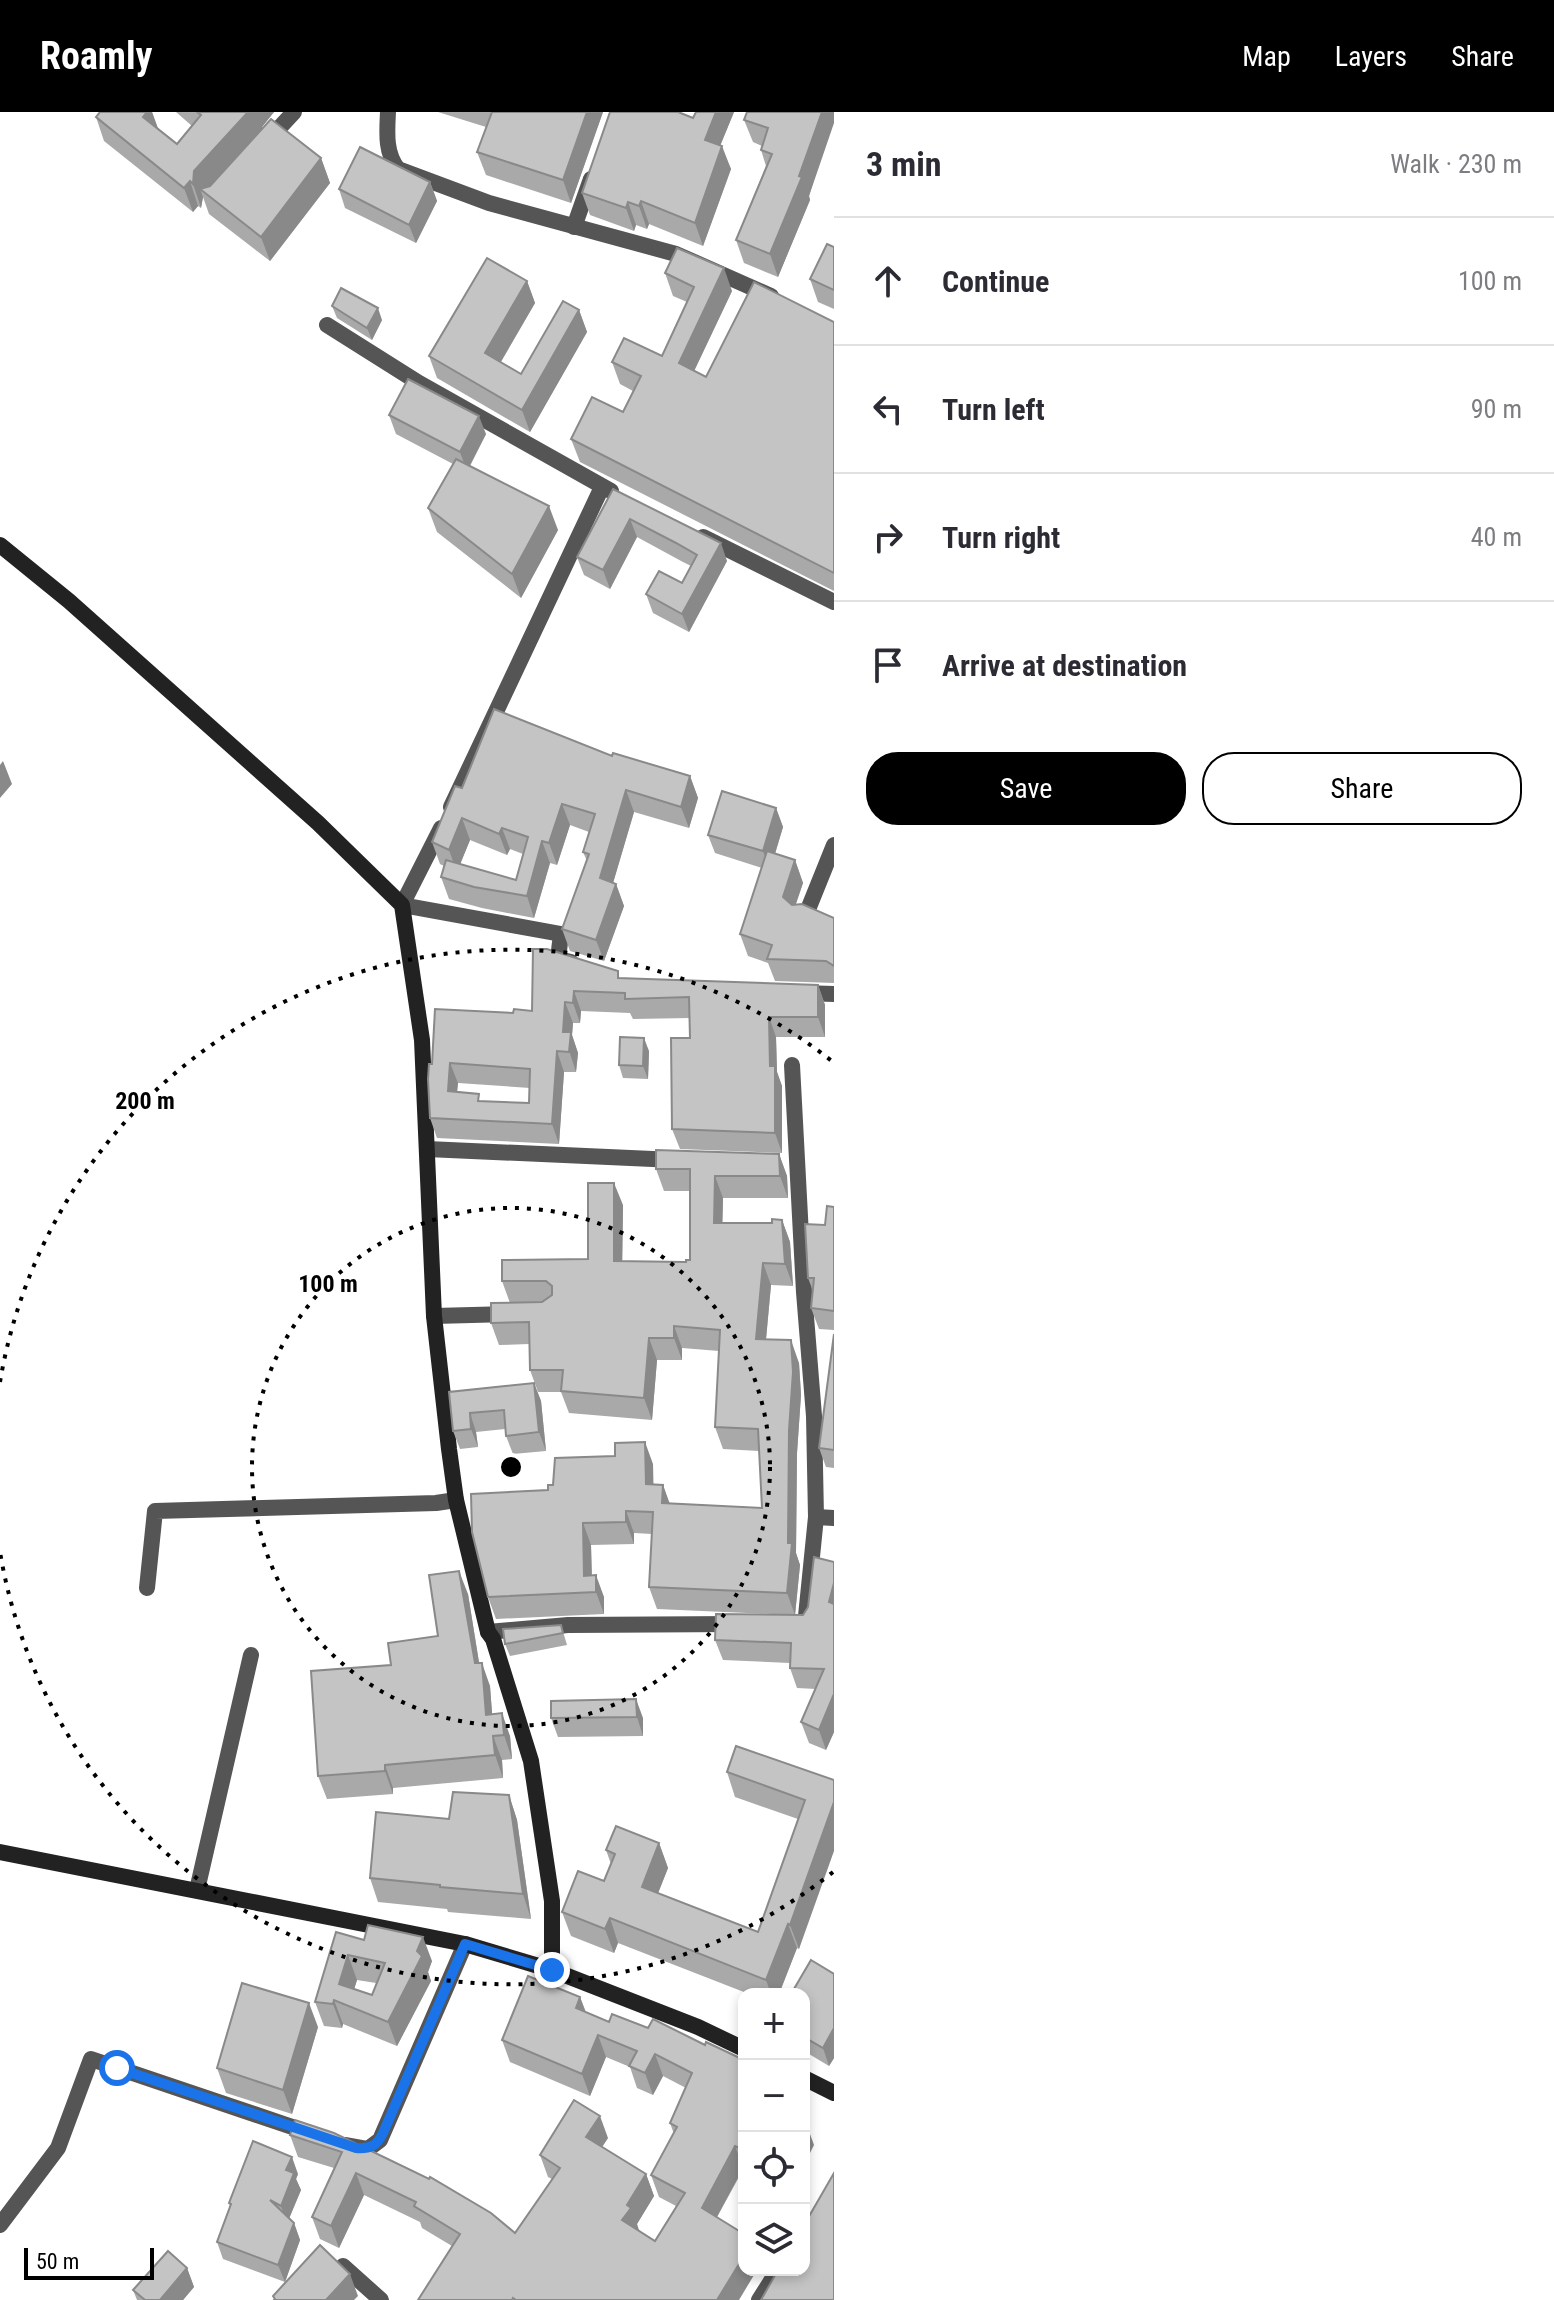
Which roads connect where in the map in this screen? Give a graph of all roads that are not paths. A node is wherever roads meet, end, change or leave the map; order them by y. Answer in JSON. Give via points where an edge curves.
{"nodes":[{"id":1,"x":294,"y":112,"type":"edge"},
{"id":2,"x":388,"y":112,"type":"edge"},
{"id":3,"x":253,"y":158,"type":"edge"},
{"id":4,"x":595,"y":169,"type":"edge"},
{"id":5,"x":574,"y":227,"type":"junction"},
{"id":6,"x":792,"y":305,"type":"edge"},
{"id":7,"x":327,"y":325,"type":"dead end"},
{"id":8,"x":602,"y":487,"type":"junction"},
{"id":9,"x":629,"y":500,"type":"edge"},
{"id":10,"x":683,"y":527,"type":"edge"},
{"id":11,"x":0,"y":545,"type":"edge"},
{"id":12,"x":833,"y":600,"type":"edge"},
{"id":13,"x":834,"y":845,"type":"edge"},
{"id":14,"x":402,"y":905,"type":"junction"},
{"id":15,"x":805,"y":917,"type":"edge"},
{"id":16,"x":586,"y":967,"type":"edge"},
{"id":17,"x":792,"y":993,"type":"edge"},
{"id":18,"x":834,"y":994,"type":"edge"},
{"id":19,"x":792,"y":1065,"type":"dead end"},
{"id":20,"x":427,"y":1149,"type":"junction"},
{"id":21,"x":689,"y":1160,"type":"edge"},
{"id":22,"x":536,"y":1314,"type":"edge"},
{"id":23,"x":434,"y":1316,"type":"junction"},
{"id":24,"x":456,"y":1500,"type":"junction"},
{"id":25,"x":816,"y":1517,"type":"junction"},
{"id":26,"x":834,"y":1518,"type":"edge"},
{"id":27,"x":147,"y":1588,"type":"dead end"},
{"id":28,"x":760,"y":1624,"type":"edge"},
{"id":29,"x":790,"y":1625,"type":"edge"},
{"id":30,"x":488,"y":1632,"type":"junction"},
{"id":31,"x":251,"y":1655,"type":"dead end"},
{"id":32,"x":0,"y":1852,"type":"edge"},
{"id":33,"x":197,"y":1890,"type":"junction"},
{"id":34,"x":465,"y":1944,"type":"junction"},
{"id":35,"x":552,"y":1970,"type":"junction"},
{"id":36,"x":738,"y":2046,"type":"edge"},
{"id":37,"x":810,"y":2081,"type":"edge"},
{"id":38,"x":834,"y":2093,"type":"edge"},
{"id":39,"x":0,"y":2225,"type":"edge"},
{"id":40,"x":343,"y":2266,"type":"edge"},
{"id":41,"x":774,"y":2276,"type":"edge"},
{"id":42,"x":381,"y":2300,"type":"edge"},
{"id":43,"x":759,"y":2300,"type":"edge"}],
"edges":[{"from":1,"to":3,"type":"street"},
{"from":2,"to":5,"type":"street","via":[[388,151],[398,169],[452,192]]},
{"from":4,"to":5,"type":"street"},
{"from":5,"to":6,"type":"street","via":[[676,254]]},
{"from":7,"to":8,"type":"street"},
{"from":8,"to":9,"type":"street"},
{"from":8,"to":14,"type":"street"},
{"from":10,"to":12,"type":"street"},
{"from":11,"to":14,"type":"street","via":[[318,823]]},
{"from":13,"to":15,"type":"street"},
{"from":14,"to":16,"type":"street","via":[[561,934],[558,959]]},
{"from":14,"to":20,"type":"street","via":[[422,1040]]},
{"from":17,"to":18,"type":"street"},
{"from":19,"to":25,"type":"street","via":[[789,1165],[814,1416]]},
{"from":20,"to":21,"type":"street"},
{"from":20,"to":23,"type":"street"},
{"from":22,"to":23,"type":"street"},
{"from":23,"to":24,"type":"street"},
{"from":24,"to":27,"type":"street","via":[[155,1511]]},
{"from":24,"to":30,"type":"street"},
{"from":25,"to":26,"type":"street"},
{"from":25,"to":29,"type":"street","via":[[805,1626]]},
{"from":28,"to":30,"type":"street","via":[[568,1625]]},
{"from":30,"to":35,"type":"street","via":[[531,1761],[552,1901]]},
{"from":31,"to":33,"type":"street"},
{"from":32,"to":33,"type":"street"},
{"from":33,"to":34,"type":"street"},
{"from":34,"to":35,"type":"street"},
{"from":34,"to":39,"type":"street","via":[[374,2146],[356,2148],[91,2059],[58,2148]]},
{"from":35,"to":36,"type":"street"},
{"from":37,"to":38,"type":"street"},
{"from":40,"to":42,"type":"street"},
{"from":41,"to":43,"type":"street"}]}
